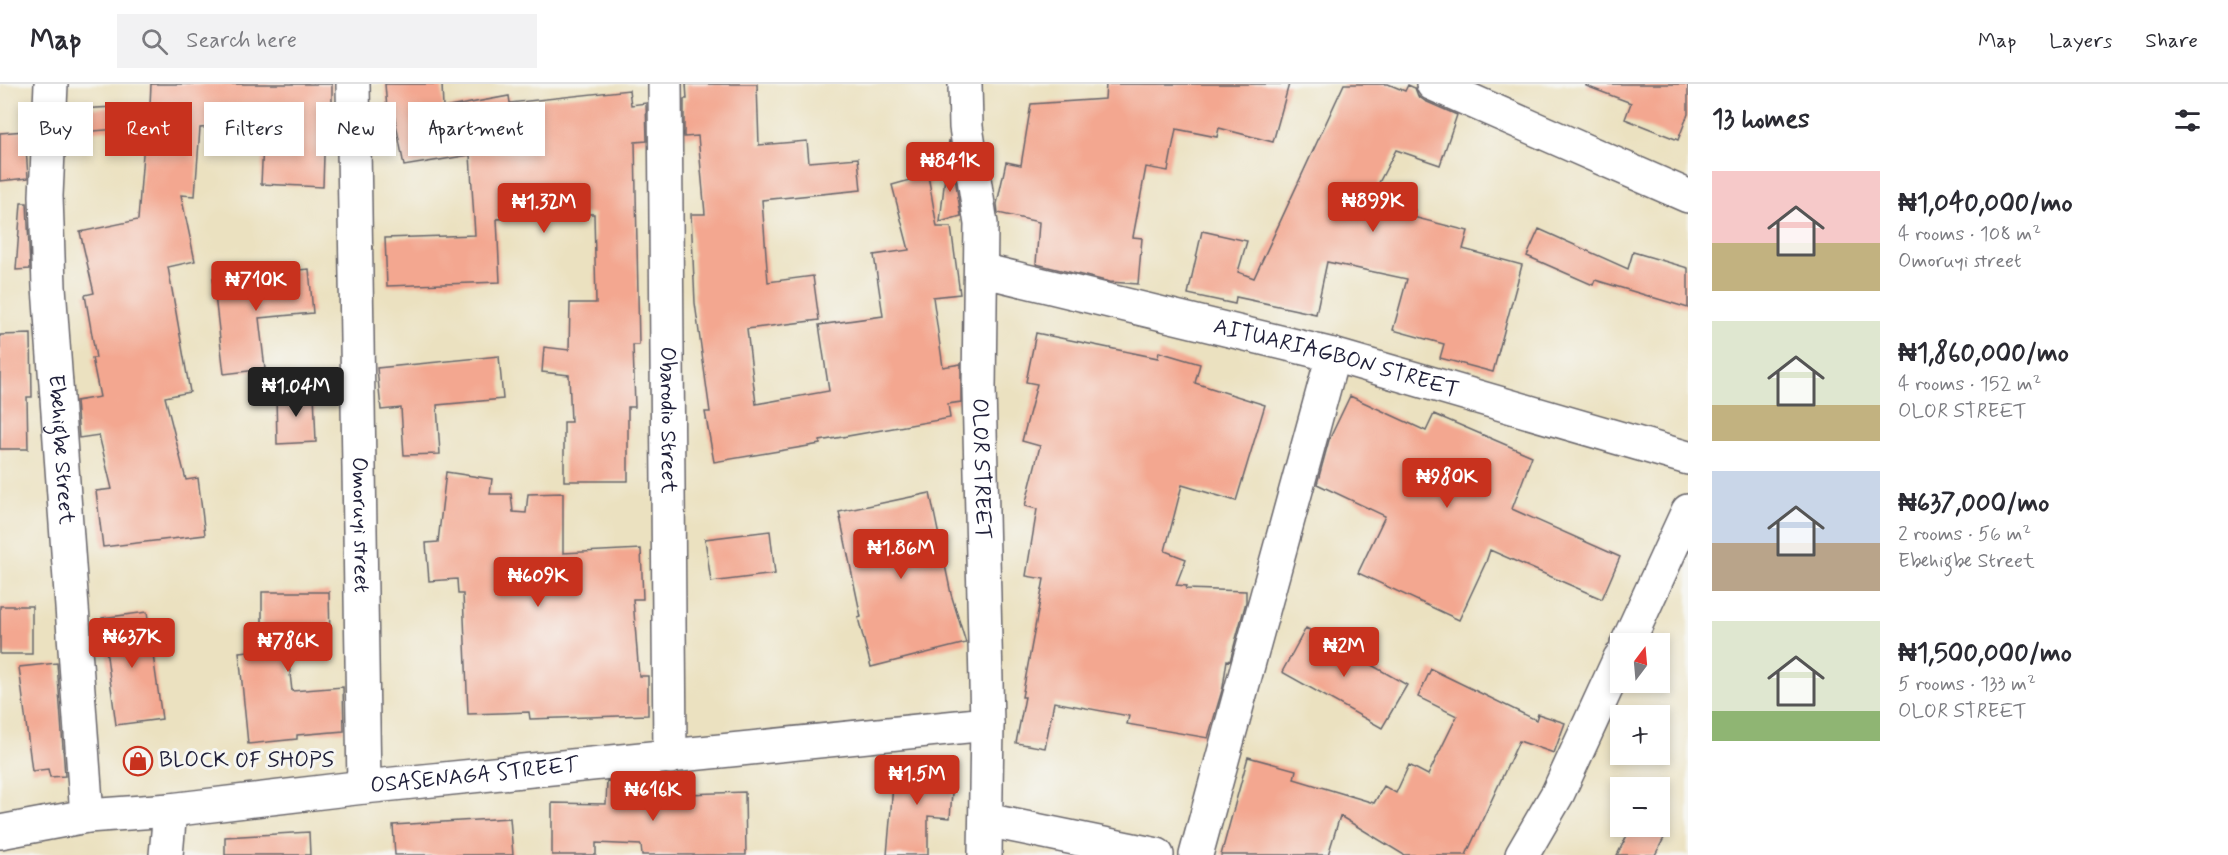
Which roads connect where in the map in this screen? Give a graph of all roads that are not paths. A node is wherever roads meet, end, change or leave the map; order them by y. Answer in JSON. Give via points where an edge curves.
{"nodes":[{"id":1,"x":51,"y":84,"type":"edge"},
{"id":2,"x":353,"y":84,"type":"edge"},
{"id":3,"x":665,"y":84,"type":"edge"},
{"id":4,"x":965,"y":84,"type":"edge"},
{"id":5,"x":1433,"y":84,"type":"edge"},
{"id":6,"x":1688,"y":196,"type":"edge"},
{"id":7,"x":981,"y":270,"type":"junction"},
{"id":8,"x":1333,"y":355,"type":"junction"},
{"id":9,"x":1688,"y":458,"type":"edge"},
{"id":10,"x":1688,"y":511,"type":"edge"},
{"id":11,"x":1632,"y":633,"type":"edge"},
{"id":12,"x":1610,"y":680,"type":"edge"},
{"id":13,"x":987,"y":724,"type":"junction"},
{"id":14,"x":670,"y":757,"type":"junction"},
{"id":15,"x":364,"y":787,"type":"junction"},
{"id":16,"x":170,"y":810,"type":"junction"},
{"id":17,"x":87,"y":816,"type":"junction"},
{"id":18,"x":986,"y":820,"type":"junction"},
{"id":19,"x":0,"y":832,"type":"edge"},
{"id":20,"x":166,"y":855,"type":"edge"},
{"id":21,"x":985,"y":855,"type":"edge"},
{"id":22,"x":1157,"y":855,"type":"edge"},
{"id":23,"x":1196,"y":855,"type":"edge"},
{"id":24,"x":1522,"y":855,"type":"edge"}],
"edges":[{"from":1,"to":17,"type":"street","name":"Ebehigbe Street","via":[[46,196],[49,287]]},
{"from":2,"to":15,"type":"street","name":"Omoruyi street"},
{"from":3,"to":14,"type":"street","name":"Obarodio Street"},
{"from":4,"to":7,"type":"street","name":"OLOR STREET","via":[[966,127],[981,224]]},
{"from":5,"to":6,"type":"street"},
{"from":7,"to":8,"type":"street","name":"AITUARIAGBON STREET"},
{"from":7,"to":13,"type":"street","name":"OLOR STREET","via":[[979,389]]},
{"from":8,"to":9,"type":"street","name":"AITUARIAGBON STREET"},
{"from":8,"to":23,"type":"street"},
{"from":10,"to":11,"type":"street"},
{"from":12,"to":24,"type":"street","via":[[1558,793]]},
{"from":13,"to":14,"type":"street","name":"OSASENAGA STREET"},
{"from":13,"to":18,"type":"street","name":"OLOR STREET"},
{"from":14,"to":15,"type":"street","name":"OSASENAGA STREET"},
{"from":15,"to":16,"type":"street","name":"OSASENAGA STREET"},
{"from":16,"to":17,"type":"street","name":"OSASENAGA STREET"},
{"from":16,"to":20,"type":"street"},
{"from":17,"to":19,"type":"street","name":"OSASENAGA STREET"},
{"from":18,"to":21,"type":"street","name":"OLOR STREET"},
{"from":18,"to":22,"type":"street"}]}
